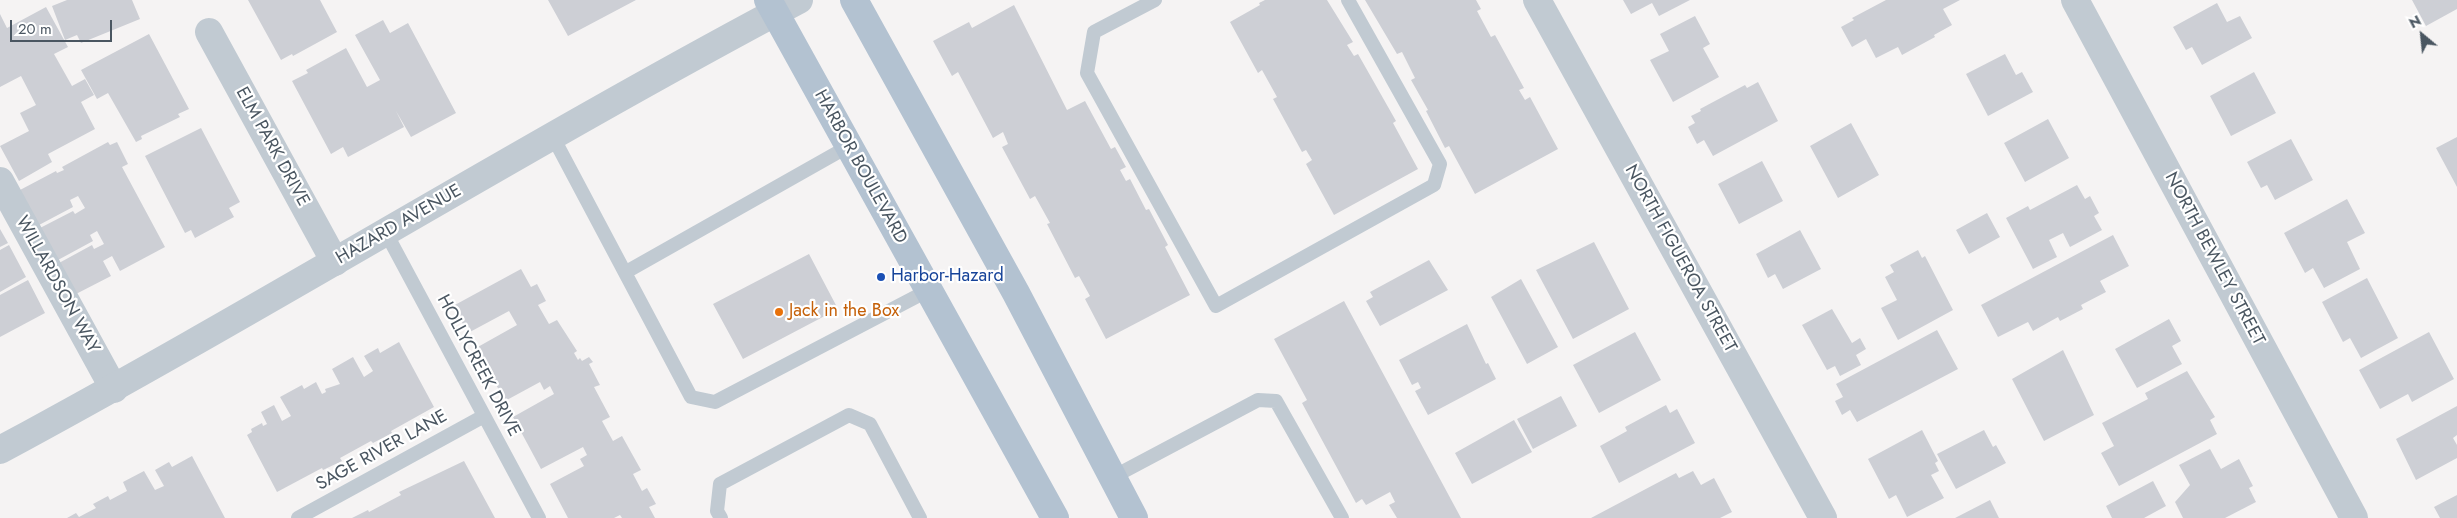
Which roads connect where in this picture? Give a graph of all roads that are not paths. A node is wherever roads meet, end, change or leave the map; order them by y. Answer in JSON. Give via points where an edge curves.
{"nodes":[{"id":1,"x":799,"y":0,"type":"edge"},
{"id":2,"x":854,"y":0,"type":"edge"},
{"id":3,"x":1155,"y":0,"type":"edge"},
{"id":4,"x":1348,"y":0,"type":"edge"},
{"id":5,"x":1537,"y":0,"type":"edge"},
{"id":6,"x":2075,"y":0,"type":"edge"},
{"id":7,"x":771,"y":6,"type":"edge"},
{"id":8,"x":209,"y":32,"type":"dead end"},
{"id":9,"x":553,"y":136,"type":"junction"},
{"id":10,"x":849,"y":146,"type":"junction"},
{"id":11,"x":0,"y":181,"type":"edge"},
{"id":12,"x":385,"y":231,"type":"junction"},
{"id":13,"x":335,"y":262,"type":"junction"},
{"id":14,"x":626,"y":272,"type":"junction"},
{"id":15,"x":928,"y":290,"type":"junction"},
{"id":16,"x":114,"y":389,"type":"junction"},
{"id":17,"x":484,"y":416,"type":"junction"},
{"id":18,"x":0,"y":450,"type":"edge"},
{"id":19,"x":1113,"y":477,"type":"junction"},
{"id":20,"x":298,"y":518,"type":"edge"},
{"id":21,"x":539,"y":518,"type":"edge"},
{"id":22,"x":721,"y":518,"type":"edge"},
{"id":23,"x":920,"y":518,"type":"edge"},
{"id":24,"x":1055,"y":518,"type":"edge"},
{"id":25,"x":1134,"y":518,"type":"edge"},
{"id":26,"x":1342,"y":518,"type":"edge"},
{"id":27,"x":1823,"y":518,"type":"edge"},
{"id":28,"x":2354,"y":518,"type":"edge"}],
"edges":[{"from":1,"to":7,"type":"street","name":"HAZARD AVENUE"},
{"from":2,"to":19,"type":"main road","via":[[1016,293]]},
{"from":3,"to":4,"type":"lane","via":[[1094,32],[1087,73],[1216,306],[1434,185],[1440,164]]},
{"from":5,"to":27,"type":"street","name":"NORTH FIGUEROA STREET"},
{"from":6,"to":28,"type":"street","name":"NORTH BEWLEY STREET"},
{"from":7,"to":9,"type":"street","name":"HAZARD AVENUE"},
{"from":7,"to":10,"type":"main road","name":"HARBOR BOULEVARD"},
{"from":8,"to":13,"type":"street","name":"ELM PARK DRIVE"},
{"from":9,"to":12,"type":"street","name":"HAZARD AVENUE"},
{"from":9,"to":14,"type":"lane"},
{"from":10,"to":14,"type":"lane"},
{"from":10,"to":15,"type":"main road","name":"HARBOR BOULEVARD"},
{"from":11,"to":16,"type":"street","name":"WILLARDSON WAY"},
{"from":12,"to":13,"type":"street","name":"HAZARD AVENUE"},
{"from":12,"to":17,"type":"lane","name":"HOLLYCREEK DRIVE"},
{"from":13,"to":16,"type":"street","name":"HAZARD AVENUE"},
{"from":14,"to":15,"type":"lane","via":[[691,397],[715,402]]},
{"from":15,"to":24,"type":"main road","name":"HARBOR BOULEVARD"},
{"from":16,"to":18,"type":"street","name":"HAZARD AVENUE"},
{"from":17,"to":20,"type":"lane","name":"SAGE RIVER LANE"},
{"from":17,"to":21,"type":"lane","name":"HOLLYCREEK DRIVE"},
{"from":19,"to":25,"type":"main road"},
{"from":19,"to":26,"type":"lane","via":[[1258,400],[1276,401]]},
{"from":22,"to":23,"type":"lane","via":[[717,511],[720,484],[849,415],[870,424]]}]}
